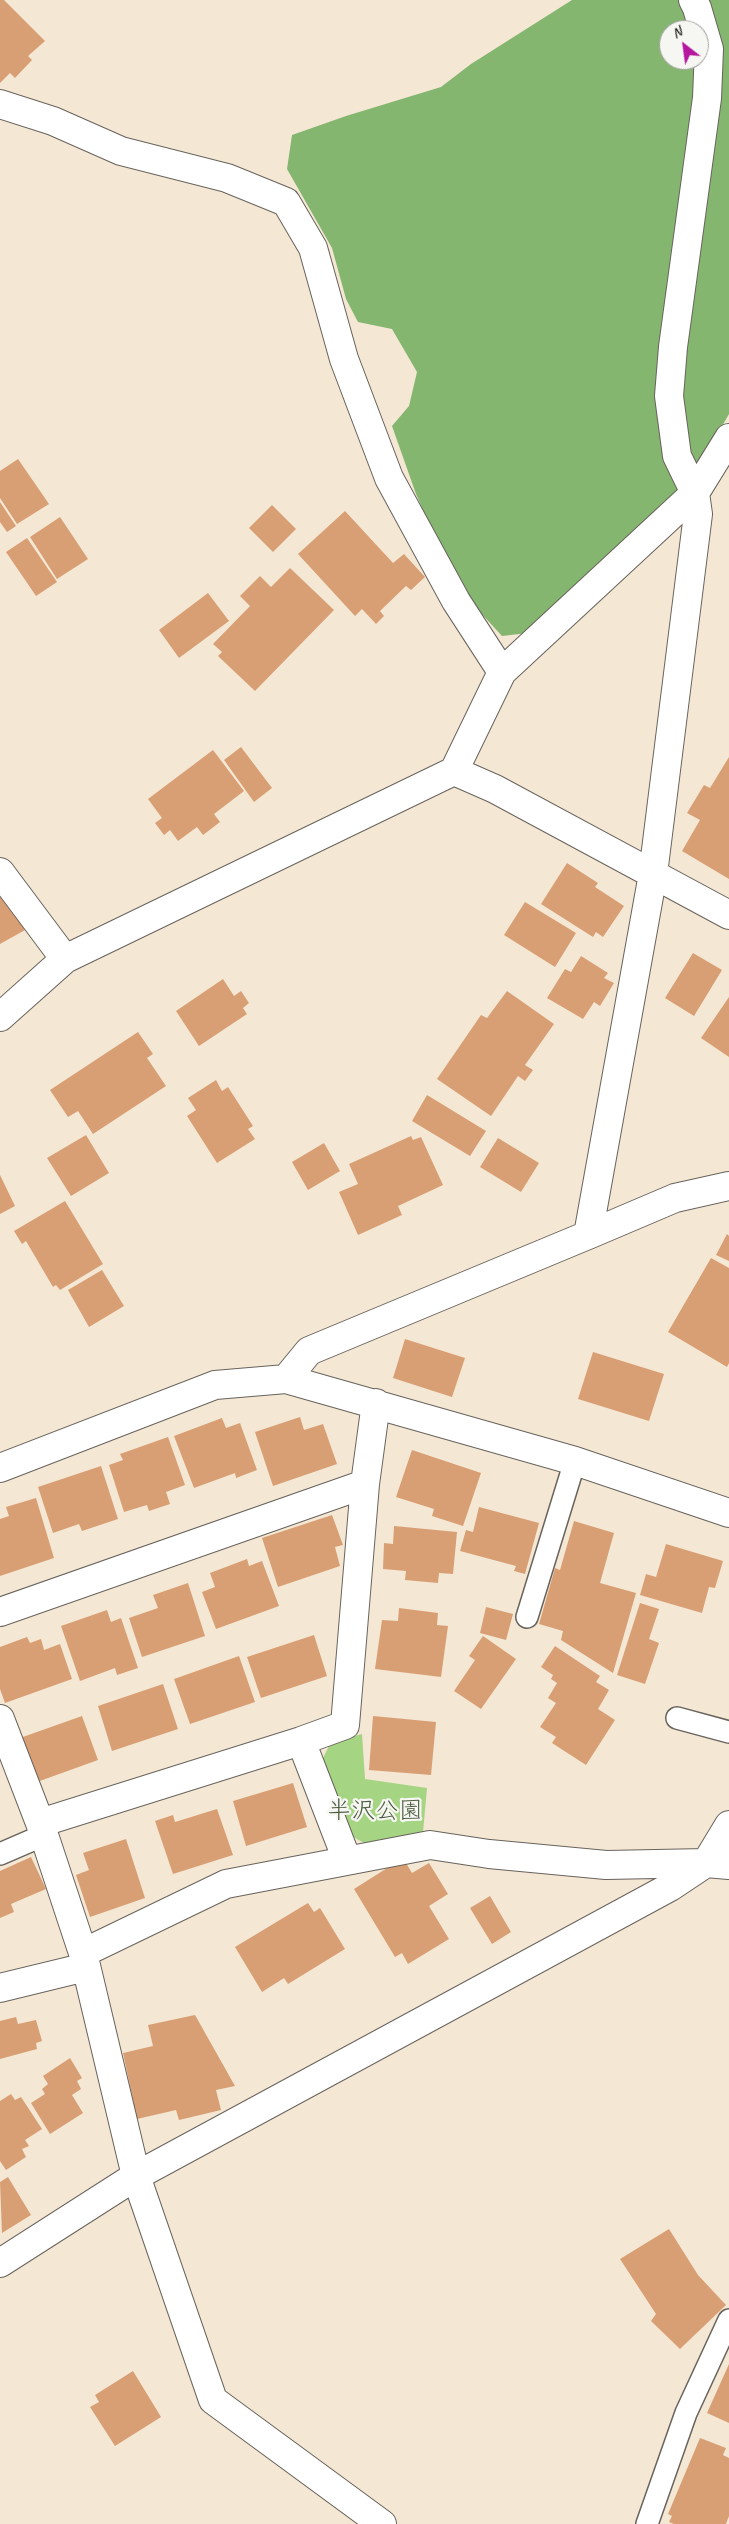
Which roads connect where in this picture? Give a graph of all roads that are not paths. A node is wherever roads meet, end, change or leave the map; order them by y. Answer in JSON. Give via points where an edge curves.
{"nodes":[{"id":1,"x":692,"y":0,"type":"edge"},
{"id":2,"x":0,"y":104,"type":"edge"},
{"id":3,"x":729,"y":438,"type":"edge"},
{"id":4,"x":695,"y":493,"type":"junction"},
{"id":5,"x":502,"y":672,"type":"junction"},
{"id":6,"x":454,"y":771,"type":"junction"},
{"id":7,"x":0,"y":872,"type":"edge"},
{"id":8,"x":653,"y":874,"type":"junction"},
{"id":9,"x":729,"y":915,"type":"edge"},
{"id":10,"x":65,"y":959,"type":"junction"},
{"id":11,"x":0,"y":1016,"type":"edge"},
{"id":12,"x":729,"y":1186,"type":"edge"},
{"id":13,"x":588,"y":1235,"type":"junction"},
{"id":14,"x":286,"y":1379,"type":"junction"},
{"id":15,"x":376,"y":1404,"type":"junction"},
{"id":16,"x":575,"y":1461,"type":"junction"},
{"id":17,"x":0,"y":1468,"type":"edge"},
{"id":18,"x":366,"y":1484,"type":"junction"},
{"id":19,"x":729,"y":1513,"type":"edge"},
{"id":20,"x":0,"y":1612,"type":"edge"},
{"id":21,"x":527,"y":1617,"type":"dead end"},
{"id":22,"x":677,"y":1718,"type":"dead end"},
{"id":23,"x":0,"y":1719,"type":"edge"},
{"id":24,"x":729,"y":1732,"type":"edge"},
{"id":25,"x":301,"y":1741,"type":"junction"},
{"id":26,"x":729,"y":1825,"type":"edge"},
{"id":27,"x":42,"y":1829,"type":"junction"},
{"id":28,"x":0,"y":1854,"type":"edge"},
{"id":29,"x":346,"y":1860,"type":"junction"},
{"id":30,"x":718,"y":1864,"type":"edge"},
{"id":31,"x":85,"y":1960,"type":"junction"},
{"id":32,"x":0,"y":1988,"type":"edge"},
{"id":33,"x":136,"y":2176,"type":"junction"},
{"id":34,"x":0,"y":2263,"type":"edge"},
{"id":35,"x":729,"y":2320,"type":"edge"},
{"id":36,"x":382,"y":2524,"type":"edge"},
{"id":37,"x":647,"y":2524,"type":"edge"}],
"edges":[{"from":1,"to":4,"type":"street","via":[[709,49],[707,98],[673,347],[670,396],[677,456]]},
{"from":2,"to":5,"type":"street","via":[[53,121],[121,151],[227,178],[286,202],[313,248],[344,359],[389,478],[456,601]]},
{"from":3,"to":4,"type":"street"},
{"from":4,"to":5,"type":"street"},
{"from":4,"to":8,"type":"street","via":[[698,514]]},
{"from":5,"to":6,"type":"street"},
{"from":6,"to":8,"type":"street","via":[[495,789]]},
{"from":6,"to":10,"type":"street"},
{"from":7,"to":10,"type":"street"},
{"from":8,"to":9,"type":"street"},
{"from":8,"to":13,"type":"street"},
{"from":10,"to":11,"type":"street"},
{"from":12,"to":13,"type":"street","via":[[675,1198]]},
{"from":13,"to":14,"type":"street","via":[[309,1351]]},
{"from":14,"to":15,"type":"street"},
{"from":14,"to":17,"type":"street","via":[[215,1385]]},
{"from":15,"to":16,"type":"street"},
{"from":15,"to":18,"type":"street"},
{"from":16,"to":19,"type":"street"},
{"from":16,"to":21,"type":"lane"},
{"from":18,"to":20,"type":"street"},
{"from":18,"to":25,"type":"street","via":[[345,1725]]},
{"from":22,"to":24,"type":"lane"},
{"from":23,"to":27,"type":"street"},
{"from":25,"to":27,"type":"street"},
{"from":25,"to":29,"type":"street"},
{"from":26,"to":30,"type":"street"},
{"from":27,"to":28,"type":"lane"},
{"from":27,"to":31,"type":"street"},
{"from":29,"to":30,"type":"street","via":[[430,1845],[606,1865]]},
{"from":29,"to":31,"type":"street","via":[[226,1884]]},
{"from":30,"to":33,"type":"street"},
{"from":31,"to":32,"type":"street"},
{"from":31,"to":33,"type":"street"},
{"from":33,"to":34,"type":"street"},
{"from":33,"to":36,"type":"street","via":[[213,2400]]},
{"from":35,"to":37,"type":"lane","via":[[686,2413]]}]}
